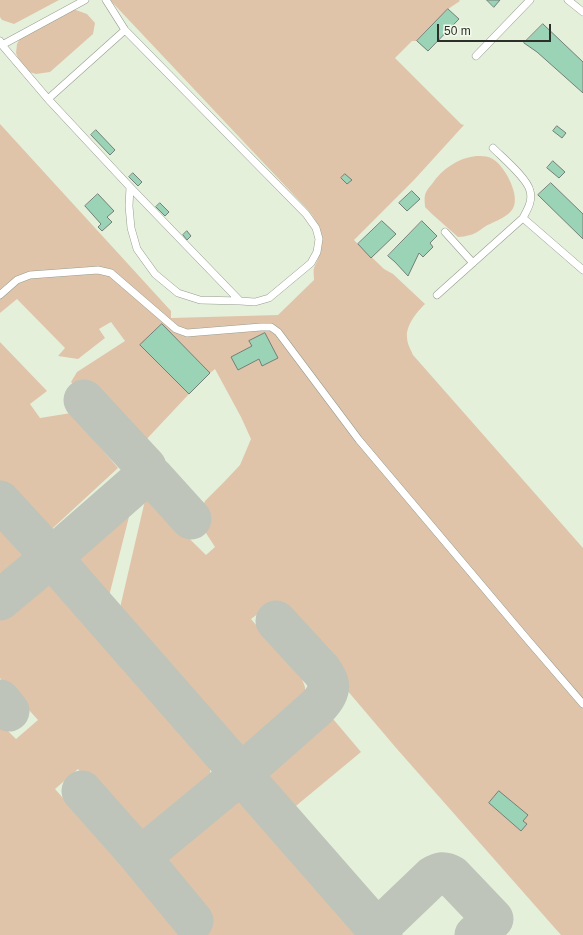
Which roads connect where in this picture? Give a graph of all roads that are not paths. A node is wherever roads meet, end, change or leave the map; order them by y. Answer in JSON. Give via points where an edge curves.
{"nodes":[{"id":1,"x":85,"y":0,"type":"edge"},
{"id":2,"x":106,"y":0,"type":"edge"},
{"id":3,"x":530,"y":0,"type":"edge"},
{"id":4,"x":568,"y":0,"type":"edge"},
{"id":5,"x":583,"y":12,"type":"edge"},
{"id":6,"x":125,"y":30,"type":"junction"},
{"id":7,"x":1,"y":43,"type":"edge"},
{"id":8,"x":476,"y":56,"type":"dead end"},
{"id":9,"x":48,"y":99,"type":"junction"},
{"id":10,"x":493,"y":148,"type":"dead end"},
{"id":11,"x":130,"y":187,"type":"junction"},
{"id":12,"x":523,"y":218,"type":"junction"},
{"id":13,"x":445,"y":232,"type":"dead end"},
{"id":14,"x":473,"y":263,"type":"junction"},
{"id":15,"x":583,"y":270,"type":"edge"},
{"id":16,"x":0,"y":295,"type":"edge"},
{"id":17,"x":437,"y":295,"type":"dead end"},
{"id":18,"x":240,"y":302,"type":"junction"},
{"id":19,"x":583,"y":704,"type":"edge"}],
"edges":[{"from":1,"to":7,"type":"lane"},
{"from":2,"to":6,"type":"lane"},
{"from":3,"to":8,"type":"lane"},
{"from":4,"to":5,"type":"lane"},
{"from":6,"to":9,"type":"lane"},
{"from":6,"to":18,"type":"lane","via":[[306,214],[316,228],[319,239],[312,263],[269,298],[255,302]]},
{"from":7,"to":9,"type":"lane"},
{"from":9,"to":11,"type":"lane"},
{"from":10,"to":12,"type":"lane","via":[[526,182],[531,192],[530,203]]},
{"from":11,"to":18,"type":"lane"},
{"from":11,"to":18,"type":"lane","via":[[131,228],[137,250],[155,274],[178,294],[200,300]]},
{"from":12,"to":14,"type":"lane"},
{"from":12,"to":15,"type":"lane"},
{"from":13,"to":14,"type":"lane"},
{"from":14,"to":17,"type":"lane"},
{"from":16,"to":19,"type":"lane","via":[[17,280],[30,275],[98,270],[111,273],[176,329],[187,334],[271,327],[278,332],[360,440]]}]}
